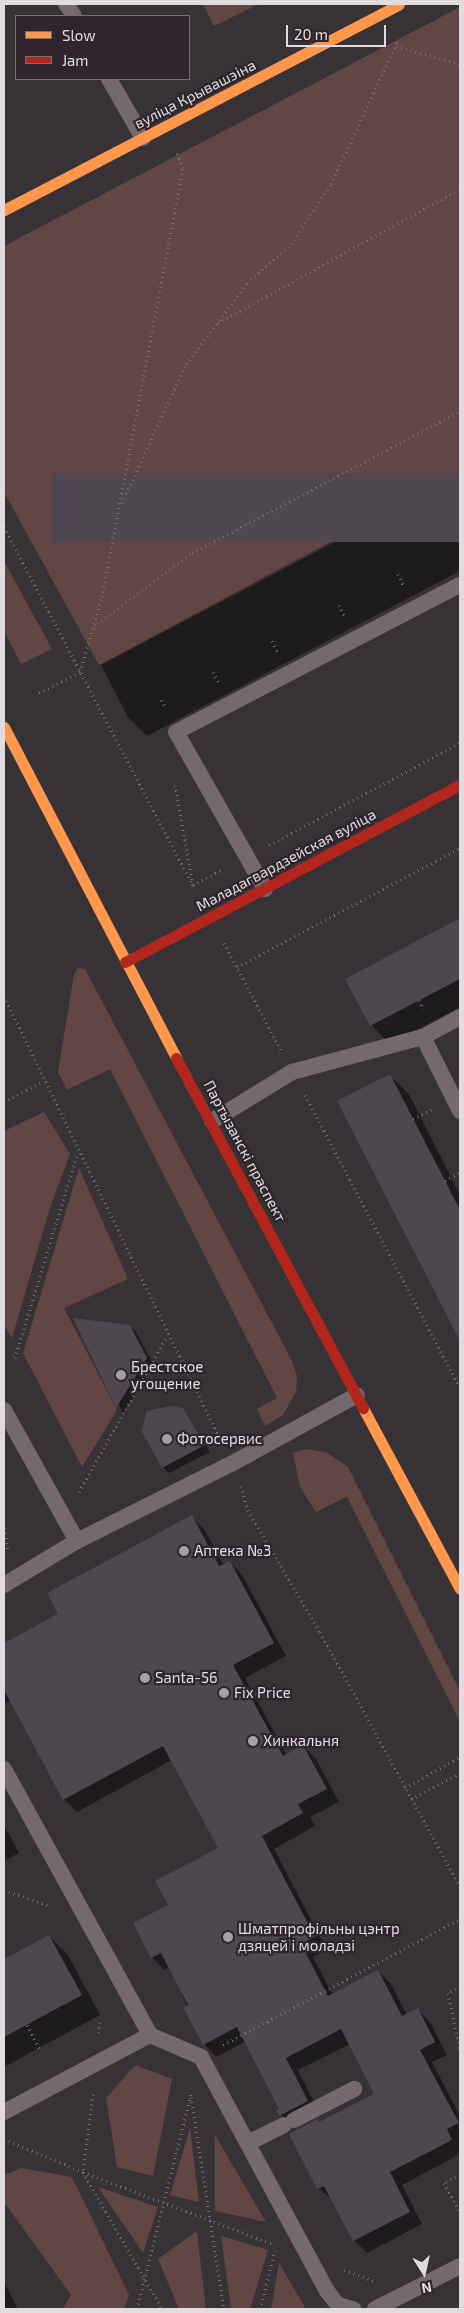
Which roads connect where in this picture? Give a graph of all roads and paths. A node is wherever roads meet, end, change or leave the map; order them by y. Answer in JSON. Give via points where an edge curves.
{"nodes":[{"id":1,"x":66,"y":4,"type":"edge"},
{"id":2,"x":399,"y":4,"type":"edge"},
{"id":3,"x":73,"y":15,"type":"edge"},
{"id":4,"x":399,"y":38,"type":"dead end"},
{"id":5,"x":110,"y":80,"type":"edge"},
{"id":6,"x":165,"y":126,"type":"junction"},
{"id":7,"x":142,"y":138,"type":"junction"},
{"id":8,"x":460,"y":189,"type":"edge"},
{"id":9,"x":4,"y":210,"type":"edge"},
{"id":10,"x":216,"y":324,"type":"junction"},
{"id":11,"x":460,"y":411,"type":"edge"},
{"id":12,"x":119,"y":508,"type":"junction"},
{"id":13,"x":4,"y":527,"type":"edge"},
{"id":14,"x":460,"y":585,"type":"edge"},
{"id":15,"x":93,"y":627,"type":"junction"},
{"id":16,"x":80,"y":672,"type":"junction"},
{"id":17,"x":39,"y":693,"type":"dead end"},
{"id":18,"x":4,"y":727,"type":"edge"},
{"id":19,"x":460,"y":743,"type":"edge"},
{"id":20,"x":174,"y":781,"type":"dead end"},
{"id":21,"x":460,"y":785,"type":"edge"},
{"id":22,"x":460,"y":848,"type":"edge"},
{"id":23,"x":247,"y":856,"type":"junction"},
{"id":24,"x":193,"y":885,"type":"junction"},
{"id":25,"x":265,"y":889,"type":"junction"},
{"id":26,"x":210,"y":918,"type":"junction"},
{"id":27,"x":125,"y":962,"type":"junction"},
{"id":28,"x":236,"y":967,"type":"junction"},
{"id":29,"x":4,"y":996,"type":"edge"},
{"id":30,"x":460,"y":1017,"type":"edge"},
{"id":31,"x":423,"y":1037,"type":"junction"},
{"id":32,"x":292,"y":1072,"type":"junction"},
{"id":33,"x":4,"y":1102,"type":"edge"},
{"id":34,"x":435,"y":1108,"type":"dead end"},
{"id":35,"x":460,"y":1111,"type":"edge"},
{"id":36,"x":413,"y":1119,"type":"dead end"},
{"id":37,"x":212,"y":1121,"type":"junction"},
{"id":38,"x":78,"y":1152,"type":"dead end"},
{"id":39,"x":460,"y":1172,"type":"edge"},
{"id":40,"x":445,"y":1181,"type":"dead end"},
{"id":41,"x":167,"y":1335,"type":"dead end"},
{"id":42,"x":15,"y":1358,"type":"dead end"},
{"id":43,"x":460,"y":1388,"type":"edge"},
{"id":44,"x":356,"y":1394,"type":"junction"},
{"id":45,"x":4,"y":1410,"type":"edge"},
{"id":46,"x":64,"y":1519,"type":"junction"},
{"id":47,"x":4,"y":1523,"type":"edge"},
{"id":48,"x":77,"y":1541,"type":"junction"},
{"id":49,"x":8,"y":1553,"type":"dead end"},
{"id":50,"x":4,"y":1585,"type":"edge"},
{"id":51,"x":460,"y":1589,"type":"edge"},
{"id":52,"x":460,"y":1757,"type":"edge"},
{"id":53,"x":4,"y":1770,"type":"edge"},
{"id":54,"x":460,"y":1773,"type":"edge"},
{"id":55,"x":405,"y":1788,"type":"dead end"},
{"id":56,"x":411,"y":1799,"type":"dead end"},
{"id":57,"x":4,"y":1890,"type":"edge"},
{"id":58,"x":83,"y":1916,"type":"junction"},
{"id":59,"x":460,"y":1919,"type":"edge"},
{"id":60,"x":460,"y":1986,"type":"edge"},
{"id":61,"x":100,"y":2020,"type":"dead end"},
{"id":62,"x":27,"y":2024,"type":"dead end"},
{"id":63,"x":150,"y":2035,"type":"junction"},
{"id":64,"x":460,"y":2050,"type":"edge"},
{"id":65,"x":41,"y":2051,"type":"dead end"},
{"id":66,"x":201,"y":2057,"type":"junction"},
{"id":67,"x":97,"y":2063,"type":"junction"},
{"id":68,"x":354,"y":2089,"type":"dead end"},
{"id":69,"x":191,"y":2094,"type":"junction"},
{"id":70,"x":4,"y":2112,"type":"edge"},
{"id":71,"x":4,"y":2139,"type":"edge"},
{"id":72,"x":248,"y":2143,"type":"junction"},
{"id":73,"x":83,"y":2172,"type":"junction"},
{"id":74,"x":460,"y":2174,"type":"edge"},
{"id":75,"x":164,"y":2202,"type":"junction"},
{"id":76,"x":460,"y":2212,"type":"edge"},
{"id":77,"x":210,"y":2220,"type":"junction"},
{"id":78,"x":308,"y":2256,"type":"junction"},
{"id":79,"x":460,"y":2266,"type":"edge"},
{"id":80,"x":145,"y":2279,"type":"junction"},
{"id":81,"x":379,"y":2283,"type":"dead end"},
{"id":82,"x":137,"y":2309,"type":"edge"},
{"id":83,"x":162,"y":2309,"type":"edge"},
{"id":84,"x":224,"y":2309,"type":"edge"},
{"id":85,"x":260,"y":2309,"type":"edge"},
{"id":86,"x":353,"y":2309,"type":"edge"},
{"id":87,"x":375,"y":2309,"type":"edge"}],
"edges":[{"from":1,"to":3,"type":"lane"},
{"from":2,"to":6,"type":"main road","name":"вуліца Крывашэіна"},
{"from":4,"to":10,"type":"path","via":[[331,184],[291,244],[247,283]]},
{"from":5,"to":7,"type":"lane"},
{"from":6,"to":7,"type":"main road","name":"вуліца Крывашэіна"},
{"from":6,"to":12,"type":"path","via":[[183,168]]},
{"from":7,"to":9,"type":"main road","name":"вуліца Крывашэіна"},
{"from":8,"to":10,"type":"path"},
{"from":10,"to":12,"type":"path","via":[[186,364]]},
{"from":11,"to":15,"type":"path","via":[[192,553]]},
{"from":12,"to":15,"type":"path"},
{"from":13,"to":16,"type":"path"},
{"from":14,"to":23,"type":"lane","via":[[176,732]]},
{"from":15,"to":16,"type":"path"},
{"from":16,"to":17,"type":"path"},
{"from":16,"to":24,"type":"path"},
{"from":18,"to":27,"type":"main road","name":"Партызанскі праспект"},
{"from":19,"to":23,"type":"path"},
{"from":20,"to":24,"type":"path"},
{"from":21,"to":25,"type":"main road","name":"Маладагвардзейская вуліца"},
{"from":22,"to":28,"type":"path"},
{"from":23,"to":24,"type":"path"},
{"from":23,"to":25,"type":"lane"},
{"from":24,"to":26,"type":"path"},
{"from":25,"to":26,"type":"main road","name":"Маладагвардзейская вуліца"},
{"from":26,"to":27,"type":"main road","name":"Маладагвардзейская вуліца"},
{"from":26,"to":28,"type":"path"},
{"from":27,"to":37,"type":"main road","name":"Партызанскі праспект"},
{"from":28,"to":32,"type":"path"},
{"from":29,"to":33,"type":"path","via":[[43,1081]]},
{"from":30,"to":31,"type":"lane"},
{"from":31,"to":32,"type":"lane"},
{"from":31,"to":35,"type":"lane"},
{"from":32,"to":37,"type":"lane"},
{"from":32,"to":43,"type":"path"},
{"from":34,"to":36,"type":"path"},
{"from":37,"to":44,"type":"main road","name":"Партызанскі праспект"},
{"from":38,"to":42,"type":"path"},
{"from":39,"to":40,"type":"path"},
{"from":41,"to":46,"type":"path"},
{"from":44,"to":48,"type":"lane","via":[[233,1463]]},
{"from":44,"to":51,"type":"main road","name":"Партызанскі праспект"},
{"from":45,"to":46,"type":"lane"},
{"from":46,"to":48,"type":"lane"},
{"from":47,"to":49,"type":"path"},
{"from":48,"to":50,"type":"lane"},
{"from":52,"to":55,"type":"path"},
{"from":53,"to":58,"type":"lane"},
{"from":54,"to":56,"type":"path"},
{"from":57,"to":58,"type":"path"},
{"from":58,"to":63,"type":"lane"},
{"from":59,"to":66,"type":"path"},
{"from":60,"to":64,"type":"path","via":[[448,1992]]},
{"from":61,"to":67,"type":"path"},
{"from":62,"to":65,"type":"path"},
{"from":63,"to":66,"type":"lane"},
{"from":63,"to":67,"type":"lane"},
{"from":66,"to":69,"type":"path"},
{"from":66,"to":72,"type":"lane"},
{"from":67,"to":70,"type":"lane"},
{"from":67,"to":73,"type":"path"},
{"from":68,"to":72,"type":"lane"},
{"from":69,"to":75,"type":"path"},
{"from":69,"to":77,"type":"path"},
{"from":71,"to":73,"type":"path"},
{"from":72,"to":78,"type":"lane"},
{"from":73,"to":75,"type":"path"},
{"from":73,"to":80,"type":"path"},
{"from":74,"to":76,"type":"path","via":[[444,2183]]},
{"from":75,"to":77,"type":"path"},
{"from":75,"to":80,"type":"path"},
{"from":77,"to":84,"type":"path"},
{"from":77,"to":85,"type":"path","via":[[277,2245]]},
{"from":78,"to":81,"type":"path"},
{"from":78,"to":86,"type":"lane","via":[[338,2305]]},
{"from":79,"to":87,"type":"lane"},
{"from":80,"to":82,"type":"path"},
{"from":80,"to":83,"type":"path"}]}
